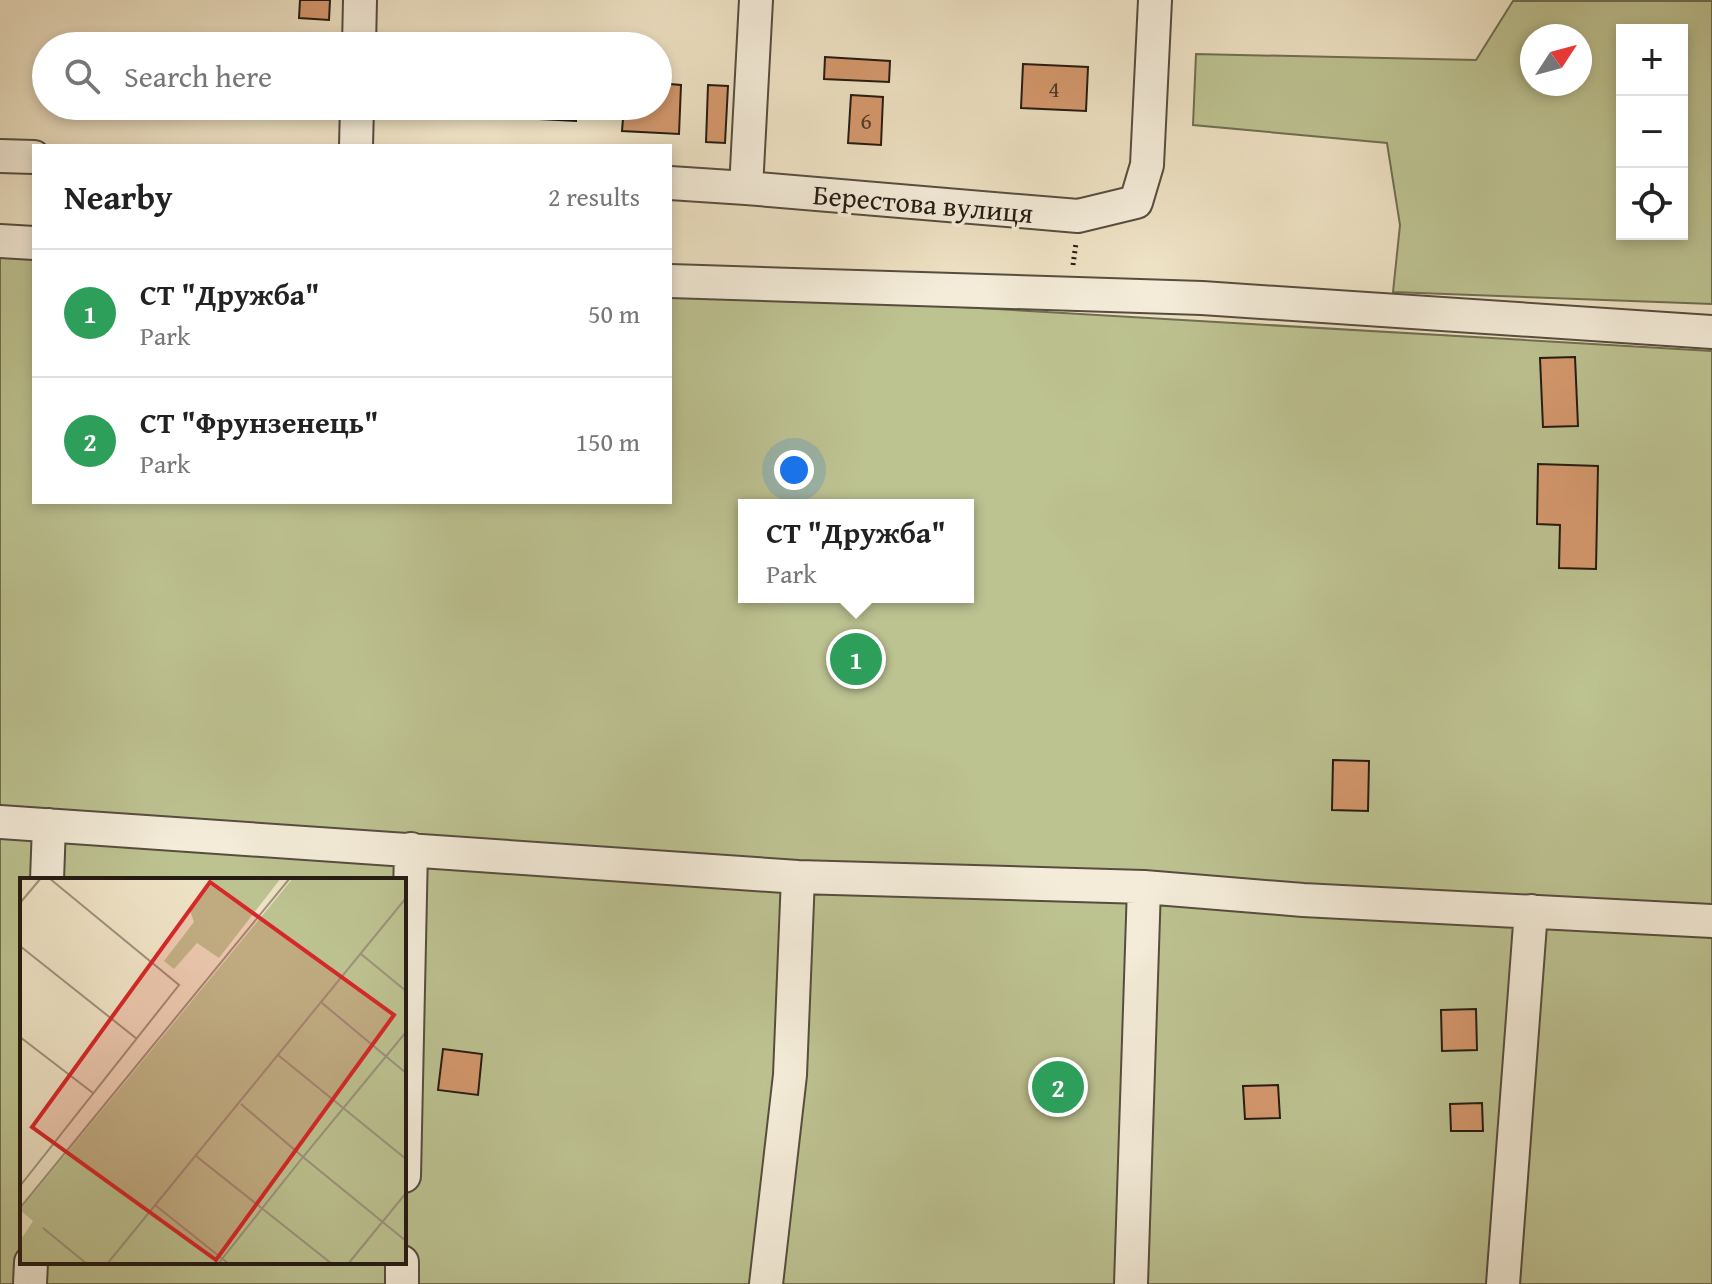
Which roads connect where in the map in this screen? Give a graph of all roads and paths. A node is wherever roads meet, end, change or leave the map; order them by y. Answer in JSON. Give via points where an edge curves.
{"nodes":[{"id":1,"x":360,"y":0,"type":"edge"},
{"id":2,"x":756,"y":0,"type":"edge"},
{"id":3,"x":1155,"y":0,"type":"edge"},
{"id":4,"x":359,"y":32,"type":"edge"},
{"id":5,"x":357,"y":120,"type":"edge"},
{"id":6,"x":356,"y":144,"type":"edge"},
{"id":7,"x":0,"y":156,"type":"edge"},
{"id":8,"x":32,"y":157,"type":"edge"},
{"id":9,"x":672,"y":183,"type":"edge"},
{"id":10,"x":746,"y":188,"type":"junction"},
{"id":11,"x":1078,"y":216,"type":"junction"},
{"id":12,"x":0,"y":241,"type":"edge"},
{"id":13,"x":32,"y":243,"type":"edge"},
{"id":14,"x":672,"y":281,"type":"edge"},
{"id":15,"x":1071,"y":294,"type":"junction"},
{"id":16,"x":1712,"y":332,"type":"edge"},
{"id":17,"x":0,"y":822,"type":"edge"},
{"id":18,"x":49,"y":825,"type":"junction"},
{"id":19,"x":411,"y":849,"type":"junction"},
{"id":20,"x":798,"y":877,"type":"junction"},
{"id":21,"x":47,"y":878,"type":"edge"},
{"id":22,"x":1144,"y":887,"type":"junction"},
{"id":23,"x":1531,"y":911,"type":"junction"},
{"id":24,"x":1712,"y":921,"type":"edge"},
{"id":25,"x":406,"y":1083,"type":"edge"},
{"id":26,"x":31,"y":1264,"type":"edge"},
{"id":27,"x":30,"y":1284,"type":"edge"},
{"id":28,"x":766,"y":1284,"type":"edge"},
{"id":29,"x":1131,"y":1284,"type":"edge"},
{"id":30,"x":1503,"y":1284,"type":"edge"}],
"edges":[{"from":1,"to":4,"type":"street"},
{"from":2,"to":10,"type":"street"},
{"from":3,"to":11,"type":"street","name":"Берестова вулиця","via":[[1147,165],[1136,202]]},
{"from":5,"to":6,"type":"street"},
{"from":7,"to":8,"type":"street"},
{"from":9,"to":10,"type":"street","name":"Берестова вулиця"},
{"from":10,"to":11,"type":"street","name":"Берестова вулиця"},
{"from":11,"to":15,"type":"path"},
{"from":12,"to":13,"type":"street"},
{"from":14,"to":15,"type":"street"},
{"from":15,"to":16,"type":"street"},
{"from":17,"to":18,"type":"street"},
{"from":18,"to":19,"type":"street"},
{"from":18,"to":21,"type":"street"},
{"from":19,"to":20,"type":"street"},
{"from":19,"to":25,"type":"street"},
{"from":20,"to":22,"type":"street"},
{"from":20,"to":28,"type":"street","via":[[790,1075]]},
{"from":22,"to":23,"type":"street"},
{"from":22,"to":29,"type":"street"},
{"from":23,"to":24,"type":"street"},
{"from":23,"to":30,"type":"street"},
{"from":26,"to":27,"type":"street"}]}
